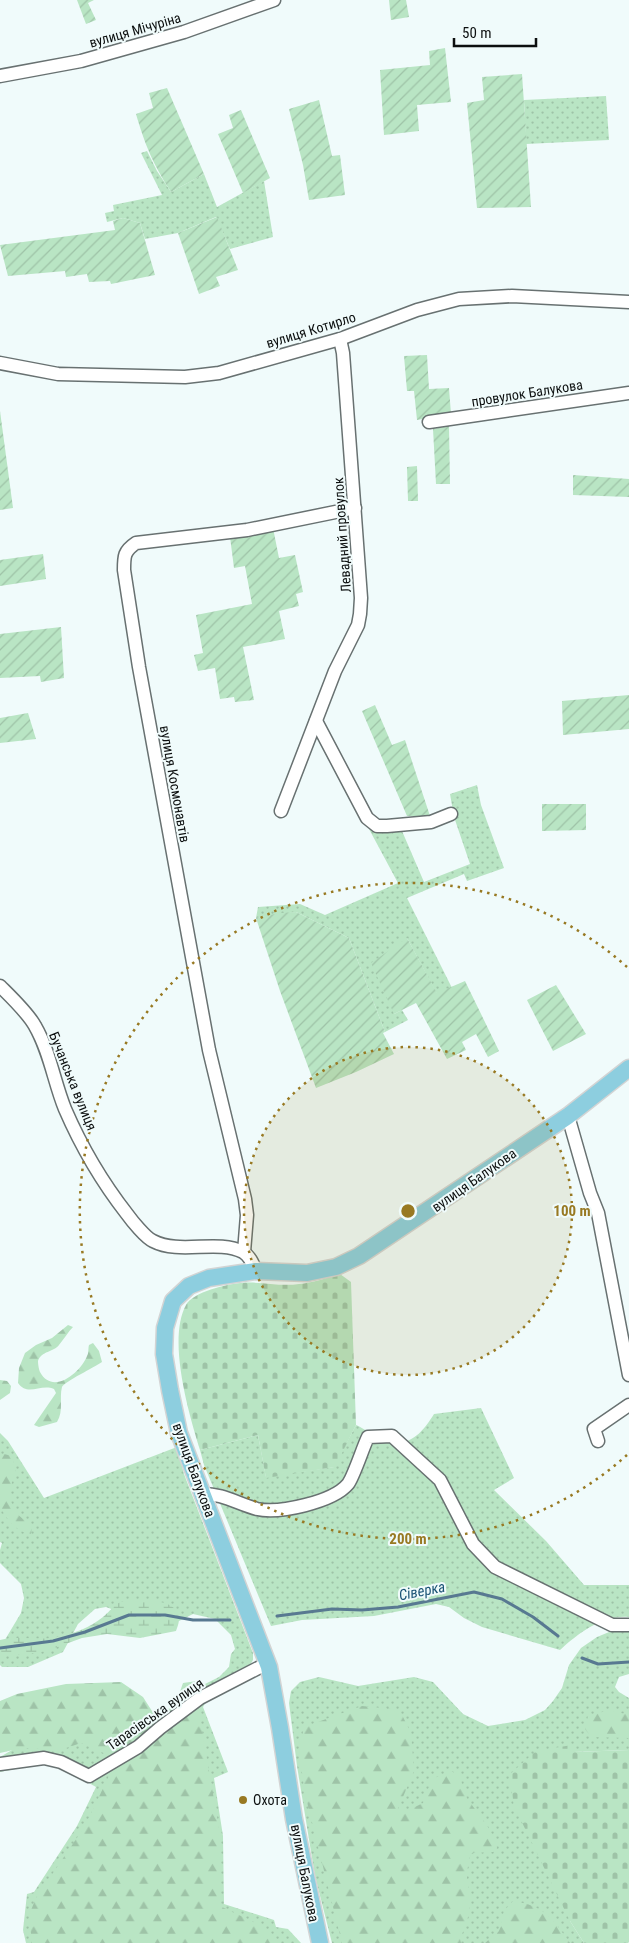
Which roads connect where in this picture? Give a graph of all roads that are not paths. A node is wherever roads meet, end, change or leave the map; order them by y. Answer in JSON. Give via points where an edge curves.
{"nodes":[{"id":1,"x":274,"y":0,"type":"edge"},
{"id":2,"x":0,"y":76,"type":"edge"},
{"id":3,"x":629,"y":302,"type":"edge"},
{"id":4,"x":340,"y":339,"type":"junction"},
{"id":5,"x":0,"y":363,"type":"edge"},
{"id":6,"x":629,"y":392,"type":"edge"},
{"id":7,"x":429,"y":422,"type":"dead end"},
{"id":8,"x":355,"y":508,"type":"junction"},
{"id":9,"x":316,"y":721,"type":"junction"},
{"id":10,"x":281,"y":811,"type":"dead end"},
{"id":11,"x":451,"y":814,"type":"dead end"},
{"id":12,"x":0,"y":986,"type":"edge"},
{"id":13,"x":629,"y":1068,"type":"edge"},
{"id":14,"x":568,"y":1116,"type":"junction"},
{"id":15,"x":244,"y":1252,"type":"junction"},
{"id":16,"x":256,"y":1271,"type":"junction"},
{"id":17,"x":629,"y":1375,"type":"edge"},
{"id":18,"x":629,"y":1406,"type":"edge"},
{"id":19,"x":598,"y":1441,"type":"dead end"},
{"id":20,"x":201,"y":1494,"type":"junction"},
{"id":21,"x":629,"y":1625,"type":"edge"},
{"id":22,"x":269,"y":1667,"type":"junction"},
{"id":23,"x":0,"y":1764,"type":"edge"},
{"id":24,"x":320,"y":1943,"type":"edge"}],
"edges":[{"from":1,"to":2,"type":"street","name":"вулиця Мічуріна","via":[[184,32],[81,61]]},
{"from":3,"to":4,"type":"street","name":"вулиця Котирло","via":[[512,296],[459,299],[417,310]]},
{"from":4,"to":5,"type":"street","name":"вулиця Котирло","via":[[219,373],[185,377],[58,374]]},
{"from":4,"to":8,"type":"street","name":"Левадний провулок"},
{"from":6,"to":7,"type":"street","name":"провулок Балукова"},
{"from":8,"to":9,"type":"street","name":"Левадний провулок","via":[[361,598],[358,625],[335,671]]},
{"from":8,"to":15,"type":"street","name":"вулиця Космонавтів","via":[[247,530],[136,543],[128,548],[124,558],[139,667],[209,1050],[245,1199]]},
{"from":9,"to":10,"type":"street","name":"Левадний провулок"},
{"from":9,"to":11,"type":"street","via":[[372,824],[387,826],[431,822]]},
{"from":12,"to":15,"type":"street","name":"Бучанська вулиця","via":[[35,1025],[65,1108],[105,1183],[128,1215],[152,1241],[190,1248],[217,1246]]},
{"from":13,"to":14,"type":"main road","name":"вулиця Балукова"},
{"from":14,"to":16,"type":"main road","name":"вулиця Балукова","via":[[359,1256],[336,1267],[306,1273]]},
{"from":14,"to":17,"type":"street","via":[[598,1213]]},
{"from":15,"to":16,"type":"street"},
{"from":16,"to":20,"type":"main road","name":"вулиця Балукова","via":[[210,1278],[189,1286],[173,1301],[164,1328],[164,1354],[179,1433]]},
{"from":18,"to":19,"type":"street","via":[[594,1429]]},
{"from":20,"to":21,"type":"street","via":[[214,1494],[259,1509],[293,1509],[329,1497],[348,1484],[368,1437],[392,1436],[440,1480],[473,1544],[495,1568],[612,1625]]},
{"from":20,"to":22,"type":"main road","name":"вулиця Балукова"},
{"from":22,"to":23,"type":"street","name":"Тарасівська вулиця","via":[[262,1666],[200,1698],[138,1747],[89,1776],[61,1762],[44,1758]]},
{"from":22,"to":24,"type":"main road","name":"вулиця Балукова","via":[[296,1829]]}]}
